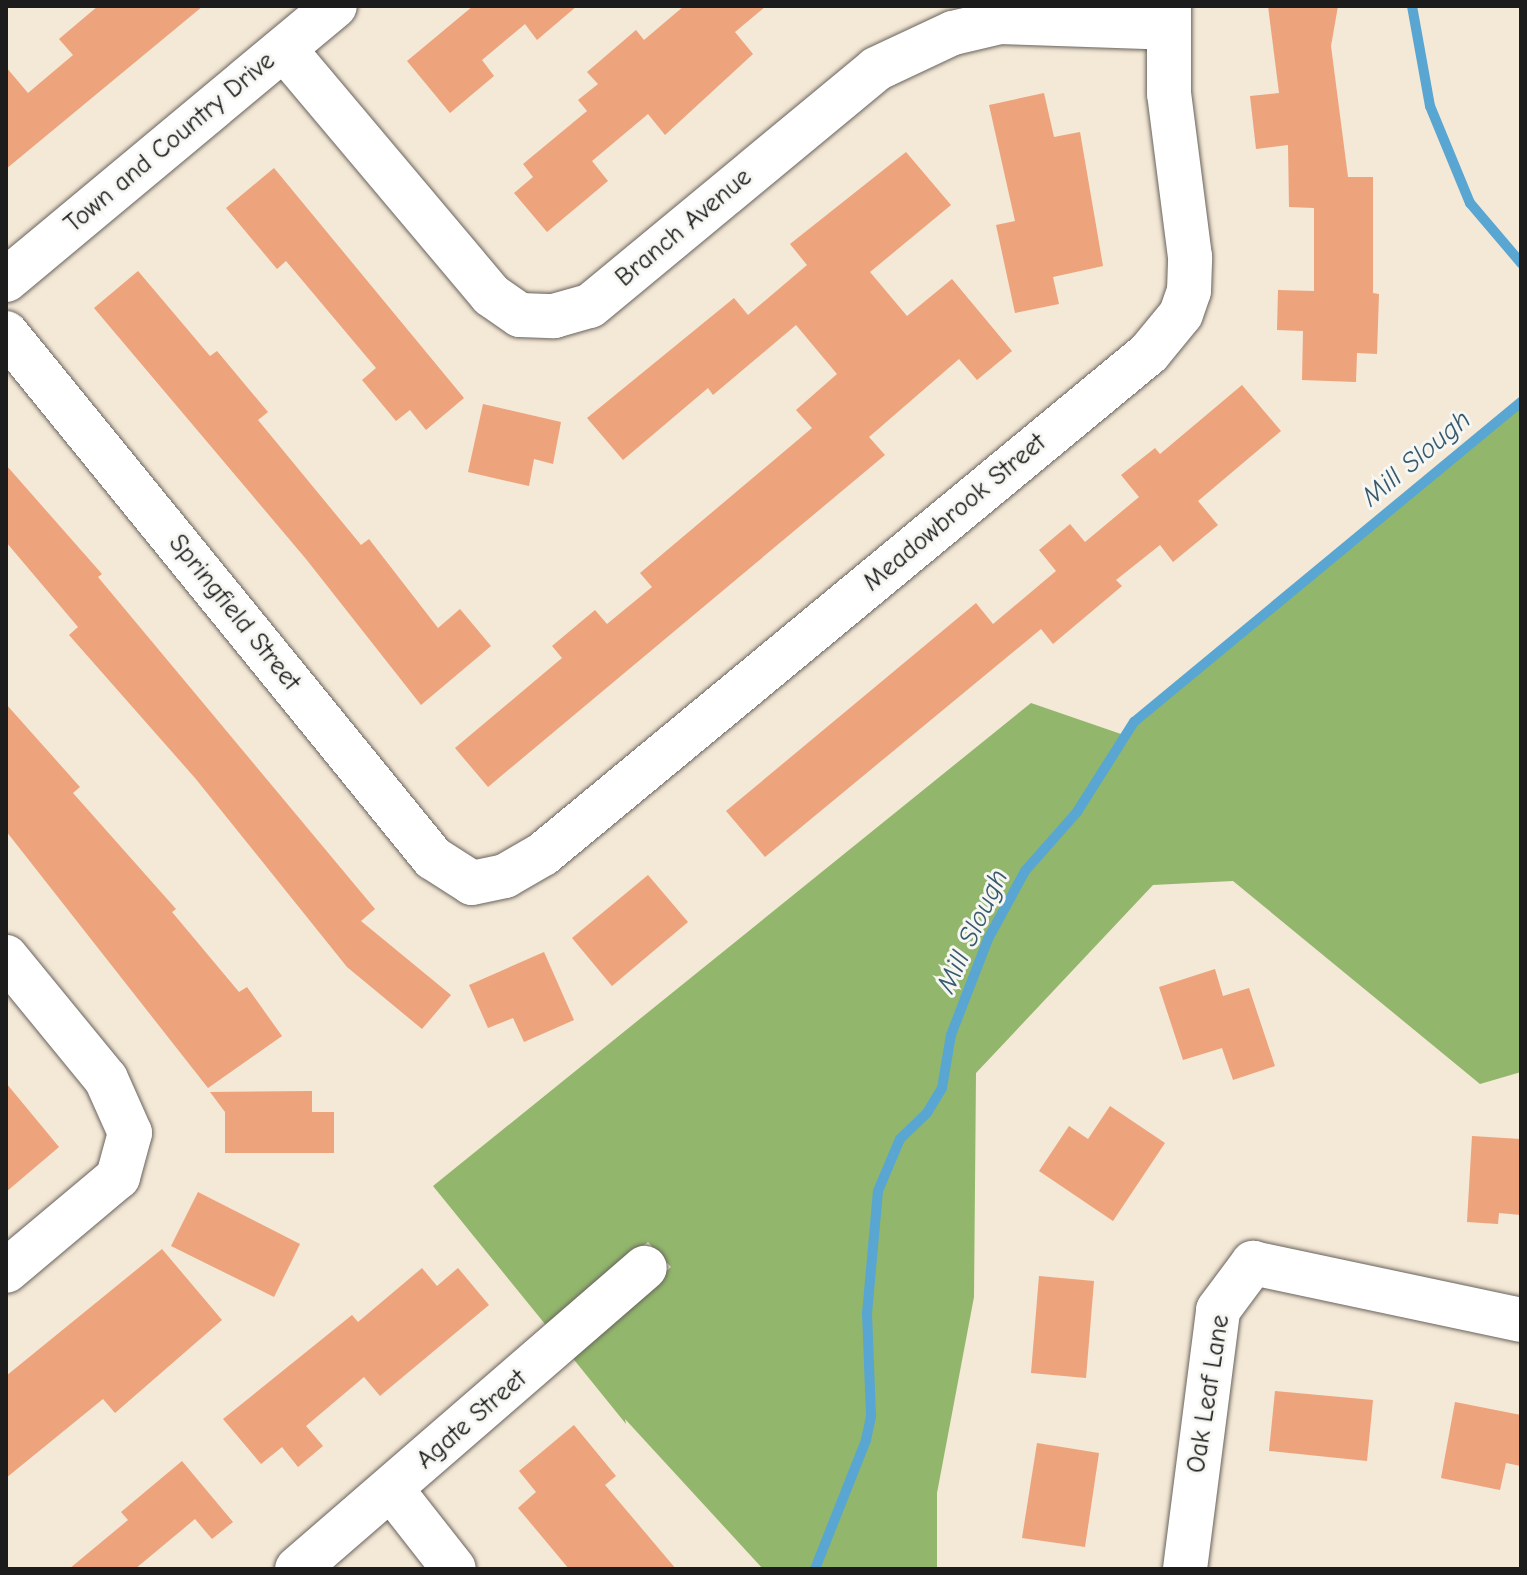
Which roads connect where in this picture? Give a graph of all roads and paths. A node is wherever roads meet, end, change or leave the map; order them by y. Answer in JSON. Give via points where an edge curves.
{"nodes":[{"id":1,"x":335,"y":6,"type":"edge"},
{"id":2,"x":1168,"y":17,"type":"edge"},
{"id":3,"x":284,"y":49,"type":"junction"},
{"id":4,"x":6,"y":280,"type":"edge"},
{"id":5,"x":6,"y":333,"type":"edge"},
{"id":6,"x":472,"y":883,"type":"joint"},
{"id":7,"x":6,"y":957,"type":"edge"},
{"id":8,"x":645,"y":1268,"type":"dead end"},
{"id":9,"x":6,"y":1271,"type":"edge"},
{"id":10,"x":1521,"y":1320,"type":"edge"},
{"id":11,"x":392,"y":1490,"type":"junction"},
{"id":12,"x":297,"y":1569,"type":"edge"},
{"id":13,"x":454,"y":1569,"type":"edge"},
{"id":14,"x":1185,"y":1569,"type":"edge"}],
"edges":[{"from":1,"to":3,"type":"street","name":"Town and Country Drive"},
{"from":2,"to":3,"type":"street","name":"Branch Avenue","via":[[1000,22],[953,33],[876,69],[590,306],[554,316],[520,315],[491,295]]},
{"from":2,"to":6,"type":"street","name":"Meadowbrook Street","via":[[1176,171],[1190,257],[1189,291],[1181,314],[1165,334],[1149,353],[543,854],[505,876]]},
{"from":3,"to":4,"type":"street","name":"Town and Country Drive"},
{"from":5,"to":6,"type":"street","name":"Springfield Street","via":[[433,858]]},
{"from":7,"to":9,"type":"street","via":[[106,1079],[130,1133],[118,1177]]},
{"from":8,"to":11,"type":"street","name":"Agate Street"},
{"from":10,"to":14,"type":"street","name":"Oak Leaf Lane","via":[[1253,1263],[1218,1310]]},
{"from":11,"to":12,"type":"street","name":"Agate Street"},
{"from":11,"to":13,"type":"street"}]}
